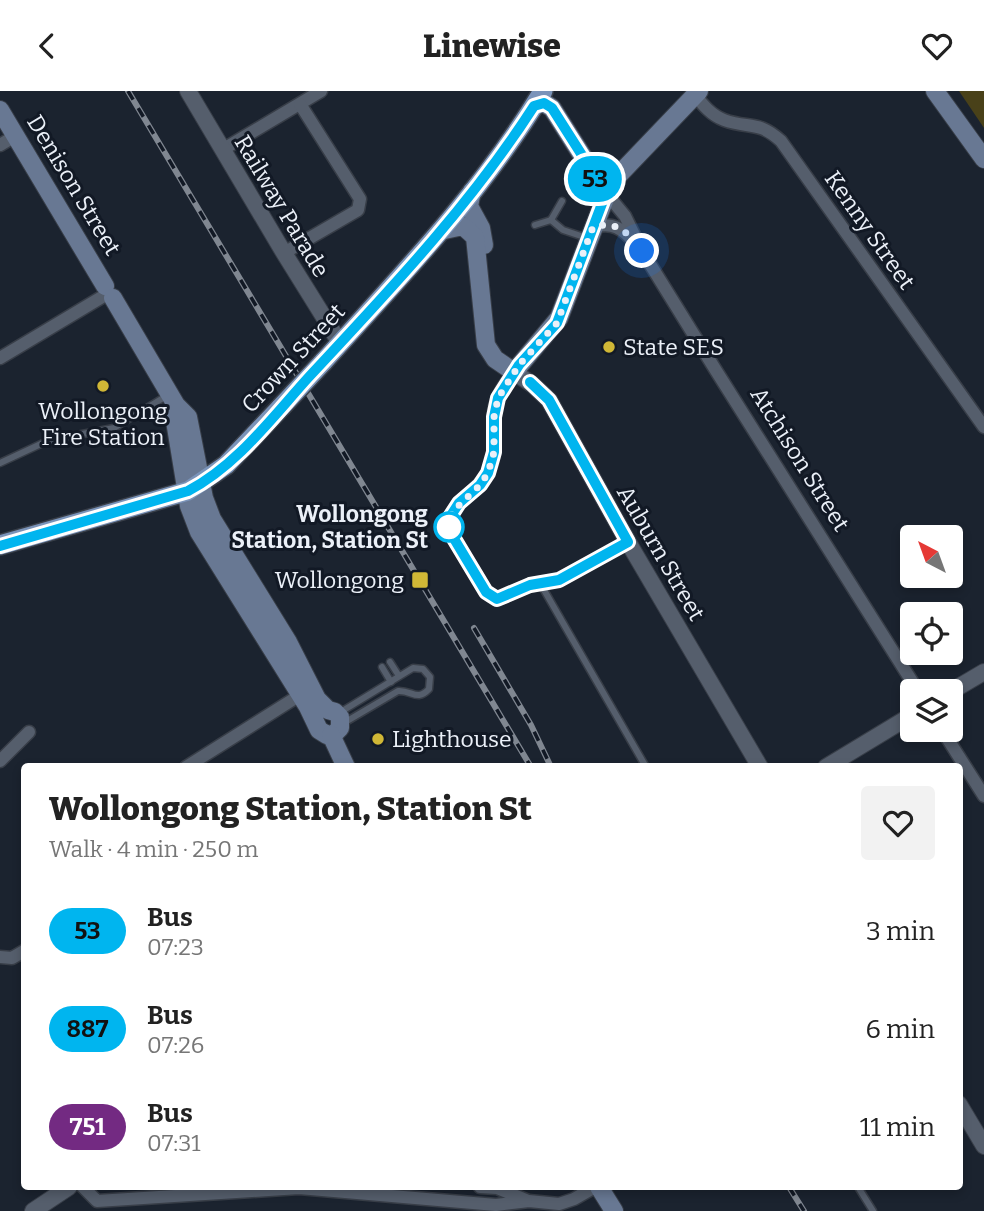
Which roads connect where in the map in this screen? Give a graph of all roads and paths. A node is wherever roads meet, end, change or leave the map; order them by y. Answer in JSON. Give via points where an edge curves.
{"nodes":[{"id":1,"x":188,"y":91,"type":"edge"},
{"id":2,"x":321,"y":91,"type":"edge"},
{"id":3,"x":936,"y":91,"type":"edge"},
{"id":4,"x":697,"y":93,"type":"edge"},
{"id":5,"x":538,"y":98,"type":"edge"},
{"id":6,"x":300,"y":104,"type":"junction"},
{"id":7,"x":0,"y":110,"type":"edge"},
{"id":8,"x":8,"y":140,"type":"edge"},
{"id":9,"x":222,"y":150,"type":"junction"},
{"id":10,"x":636,"y":156,"type":"junction"},
{"id":11,"x":984,"y":159,"type":"edge"},
{"id":12,"x":585,"y":161,"type":"junction"},
{"id":13,"x":472,"y":191,"type":"junction"},
{"id":14,"x":606,"y":193,"type":"junction"},
{"id":15,"x":562,"y":201,"type":"dead end"},
{"id":16,"x":551,"y":220,"type":"junction"},
{"id":17,"x":535,"y":225,"type":"dead end"},
{"id":18,"x":440,"y":231,"type":"junction"},
{"id":19,"x":591,"y":233,"type":"junction"},
{"id":20,"x":642,"y":251,"type":"junction"},
{"id":21,"x":284,"y":253,"type":"junction"},
{"id":22,"x":478,"y":258,"type":"junction"},
{"id":23,"x":107,"y":294,"type":"junction"},
{"id":24,"x":340,"y":343,"type":"junction"},
{"id":25,"x":0,"y":358,"type":"edge"},
{"id":26,"x":514,"y":372,"type":"junction"},
{"id":27,"x":173,"y":400,"type":"junction"},
{"id":28,"x":984,"y":427,"type":"edge"},
{"id":29,"x":194,"y":440,"type":"junction"},
{"id":30,"x":234,"y":458,"type":"junction"},
{"id":31,"x":0,"y":463,"type":"edge"},
{"id":32,"x":195,"y":487,"type":"junction"},
{"id":33,"x":628,"y":542,"type":"junction"},
{"id":34,"x":0,"y":545,"type":"edge"},
{"id":35,"x":540,"y":583,"type":"junction"},
{"id":36,"x":390,"y":661,"type":"dead end"},
{"id":37,"x":382,"y":667,"type":"dead end"},
{"id":38,"x":984,"y":672,"type":"edge"},
{"id":39,"x":399,"y":677,"type":"junction"},
{"id":40,"x":910,"y":679,"type":"edge"},
{"id":41,"x":391,"y":682,"type":"junction"},
{"id":42,"x":963,"y":684,"type":"edge"},
{"id":43,"x":307,"y":694,"type":"junction"},
{"id":44,"x":331,"y":722,"type":"junction"},
{"id":45,"x":900,"y":722,"type":"edge"},
{"id":46,"x":29,"y":732,"type":"dead end"},
{"id":47,"x":950,"y":742,"type":"edge"},
{"id":48,"x":0,"y":761,"type":"edge"},
{"id":49,"x":193,"y":763,"type":"edge"},
{"id":50,"x":345,"y":763,"type":"edge"},
{"id":51,"x":644,"y":763,"type":"edge"},
{"id":52,"x":758,"y":763,"type":"edge"},
{"id":53,"x":833,"y":763,"type":"edge"},
{"id":54,"x":984,"y":796,"type":"edge"},
{"id":55,"x":21,"y":953,"type":"edge"},
{"id":56,"x":0,"y":958,"type":"edge"},
{"id":57,"x":963,"y":1111,"type":"edge"},
{"id":58,"x":984,"y":1146,"type":"edge"},
{"id":59,"x":64,"y":1190,"type":"edge"},
{"id":60,"x":86,"y":1190,"type":"edge"},
{"id":61,"x":274,"y":1190,"type":"edge"},
{"id":62,"x":322,"y":1190,"type":"edge"},
{"id":63,"x":503,"y":1190,"type":"edge"},
{"id":64,"x":591,"y":1190,"type":"edge"},
{"id":65,"x":599,"y":1190,"type":"edge"},
{"id":66,"x":861,"y":1190,"type":"edge"},
{"id":67,"x":529,"y":1201,"type":"junction"},
{"id":68,"x":561,"y":1207,"type":"edge"},
{"id":69,"x":33,"y":1211,"type":"edge"},
{"id":70,"x":614,"y":1211,"type":"edge"},
{"id":71,"x":873,"y":1211,"type":"edge"}],
"edges":[{"from":1,"to":9,"type":"street","name":"Railway Parade"},
{"from":2,"to":6,"type":"street"},
{"from":3,"to":11,"type":"main road"},
{"from":4,"to":10,"type":"main road"},
{"from":4,"to":28,"type":"street","name":"Kenny Street","via":[[705,108],[722,119],[756,125],[781,141]]},
{"from":5,"to":12,"type":"main road","name":"Atchison Street","via":[[552,108]]},
{"from":5,"to":13,"type":"main road","name":"Crown Street"},
{"from":6,"to":9,"type":"street"},
{"from":6,"to":21,"type":"street","via":[[360,199],[358,210]]},
{"from":7,"to":8,"type":"main road","name":"Denison Street"},
{"from":8,"to":23,"type":"main road","name":"Denison Street"},
{"from":9,"to":21,"type":"street","name":"Railway Parade"},
{"from":10,"to":12,"type":"main road","via":[[613,167]]},
{"from":10,"to":14,"type":"main road"},
{"from":12,"to":14,"type":"main road","name":"Atchison Street"},
{"from":13,"to":18,"type":"main road","name":"Crown Street"},
{"from":13,"to":22,"type":"main road","via":[[469,206],[484,238]]},
{"from":14,"to":19,"type":"main road"},
{"from":14,"to":20,"type":"street","name":"Atchison Street","via":[[625,216]]},
{"from":15,"to":16,"type":"lane"},
{"from":16,"to":17,"type":"lane"},
{"from":16,"to":19,"type":"lane","via":[[561,229]]},
{"from":18,"to":22,"type":"main road","via":[[467,228],[476,239]]},
{"from":18,"to":24,"type":"main road","name":"Crown Street"},
{"from":19,"to":20,"type":"street","name":"Atchison Street","via":[[607,224],[617,226]]},
{"from":19,"to":26,"type":"main road","via":[[557,323]]},
{"from":20,"to":40,"type":"street","name":"Atchison Street"},
{"from":21,"to":24,"type":"street","name":"Railway Parade"},
{"from":22,"to":26,"type":"main road","via":[[486,345],[495,359]]},
{"from":23,"to":25,"type":"street"},
{"from":23,"to":27,"type":"main road","name":"Denison Street"},
{"from":24,"to":30,"type":"main road","name":"Crown Street","bridge":true},
{"from":26,"to":33,"type":"street","name":"Auburn Street","via":[[549,400]]},
{"from":26,"to":35,"type":"street","via":[[496,403],[494,452],[488,473],[448,522],[488,595],[500,598]]},
{"from":27,"to":29,"type":"main road","name":"Denison Street","via":[[188,417]]},
{"from":27,"to":31,"type":"lane","via":[[114,428],[52,440]]},
{"from":27,"to":32,"type":"main road","name":"Denison Street"},
{"from":29,"to":30,"type":"main road","via":[[215,460]]},
{"from":29,"to":32,"type":"main road","name":"Denison Street"},
{"from":30,"to":32,"type":"main road","name":"Crown Street"},
{"from":32,"to":34,"type":"main road","name":"Crown Street"},
{"from":32,"to":43,"type":"main road","via":[[288,642]]},
{"from":33,"to":35,"type":"street","via":[[562,579]]},
{"from":33,"to":52,"type":"street","name":"Auburn Street"},
{"from":35,"to":51,"type":"lane"},
{"from":36,"to":39,"type":"lane"},
{"from":37,"to":41,"type":"lane"},
{"from":38,"to":42,"type":"street"},
{"from":39,"to":41,"type":"lane"},
{"from":39,"to":44,"type":"lane","via":[[419,667],[429,674],[430,686],[420,696],[396,692]]},
{"from":41,"to":44,"type":"lane"},
{"from":43,"to":44,"type":"main road"},
{"from":43,"to":49,"type":"street"},
{"from":44,"to":50,"type":"main road"},
{"from":45,"to":53,"type":"street"},
{"from":46,"to":48,"type":"street"},
{"from":47,"to":54,"type":"street"},
{"from":55,"to":56,"type":"street"},
{"from":57,"to":58,"type":"street"},
{"from":59,"to":69,"type":"street"},
{"from":60,"to":61,"type":"street","via":[[97,1201]]},
{"from":62,"to":67,"type":"street","via":[[496,1205]]},
{"from":63,"to":67,"type":"street"},
{"from":64,"to":68,"type":"street"},
{"from":65,"to":70,"type":"main road"},
{"from":66,"to":71,"type":"lane"},
{"from":67,"to":68,"type":"street"}]}
